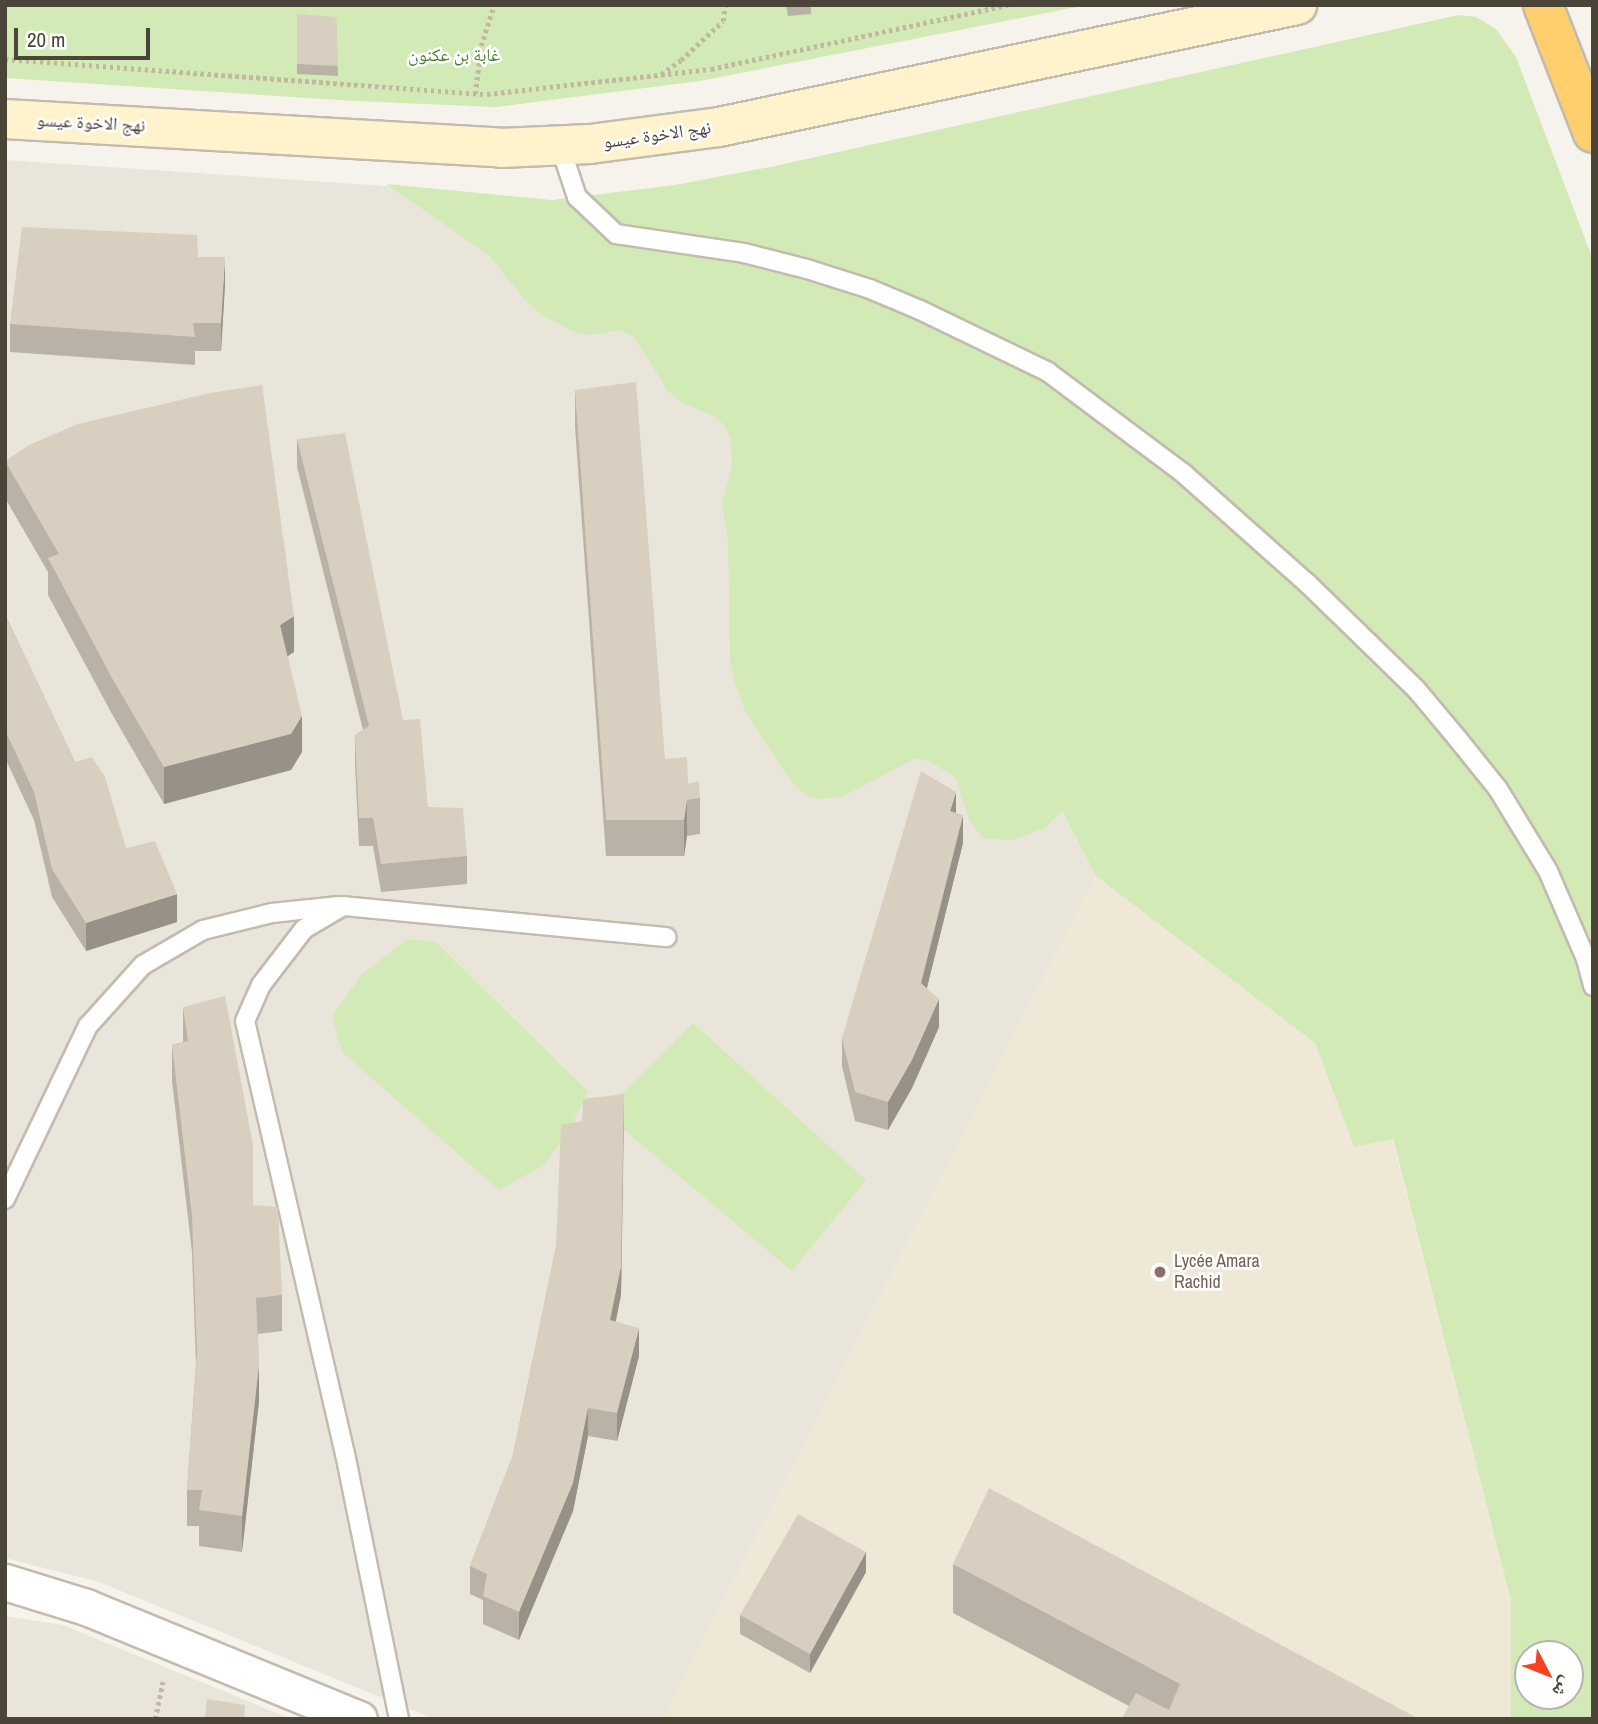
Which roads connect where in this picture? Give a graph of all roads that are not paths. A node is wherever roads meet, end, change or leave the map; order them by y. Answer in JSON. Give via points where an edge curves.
{"nodes":[{"id":1,"x":1297,"y":5,"type":"edge"},
{"id":2,"x":1522,"y":5,"type":"edge"},
{"id":3,"x":1548,"y":19,"type":"edge"},
{"id":4,"x":5,"y":118,"type":"edge"},
{"id":5,"x":1593,"y":133,"type":"edge"},
{"id":6,"x":560,"y":146,"type":"junction"},
{"id":7,"x":344,"y":906,"type":"junction"},
{"id":8,"x":667,"y":937,"type":"dead end"},
{"id":9,"x":1593,"y":986,"type":"edge"},
{"id":10,"x":5,"y":1199,"type":"edge"},
{"id":11,"x":5,"y":1582,"type":"edge"},
{"id":12,"x":359,"y":1719,"type":"edge"},
{"id":13,"x":399,"y":1719,"type":"edge"}],
"edges":[{"from":1,"to":6,"type":"street","name":"نهج الاخوة عيسو","via":[[719,127]]},
{"from":2,"to":3,"type":"street"},
{"from":3,"to":5,"type":"highway"},
{"from":4,"to":6,"type":"street","name":"نهج الاخوة عيسو","via":[[501,148]]},
{"from":6,"to":9,"type":"lane","via":[[577,197],[616,234],[744,253],[870,289],[920,310],[1048,372],[1183,473],[1307,583],[1416,689],[1498,789],[1548,871]]},
{"from":7,"to":8,"type":"lane"},
{"from":7,"to":10,"type":"lane","via":[[272,913],[202,930],[143,965],[88,1026]]},
{"from":7,"to":13,"type":"lane","via":[[304,929],[261,985],[245,1021],[345,1454]]},
{"from":11,"to":12,"type":"street","via":[[86,1607]]}]}
